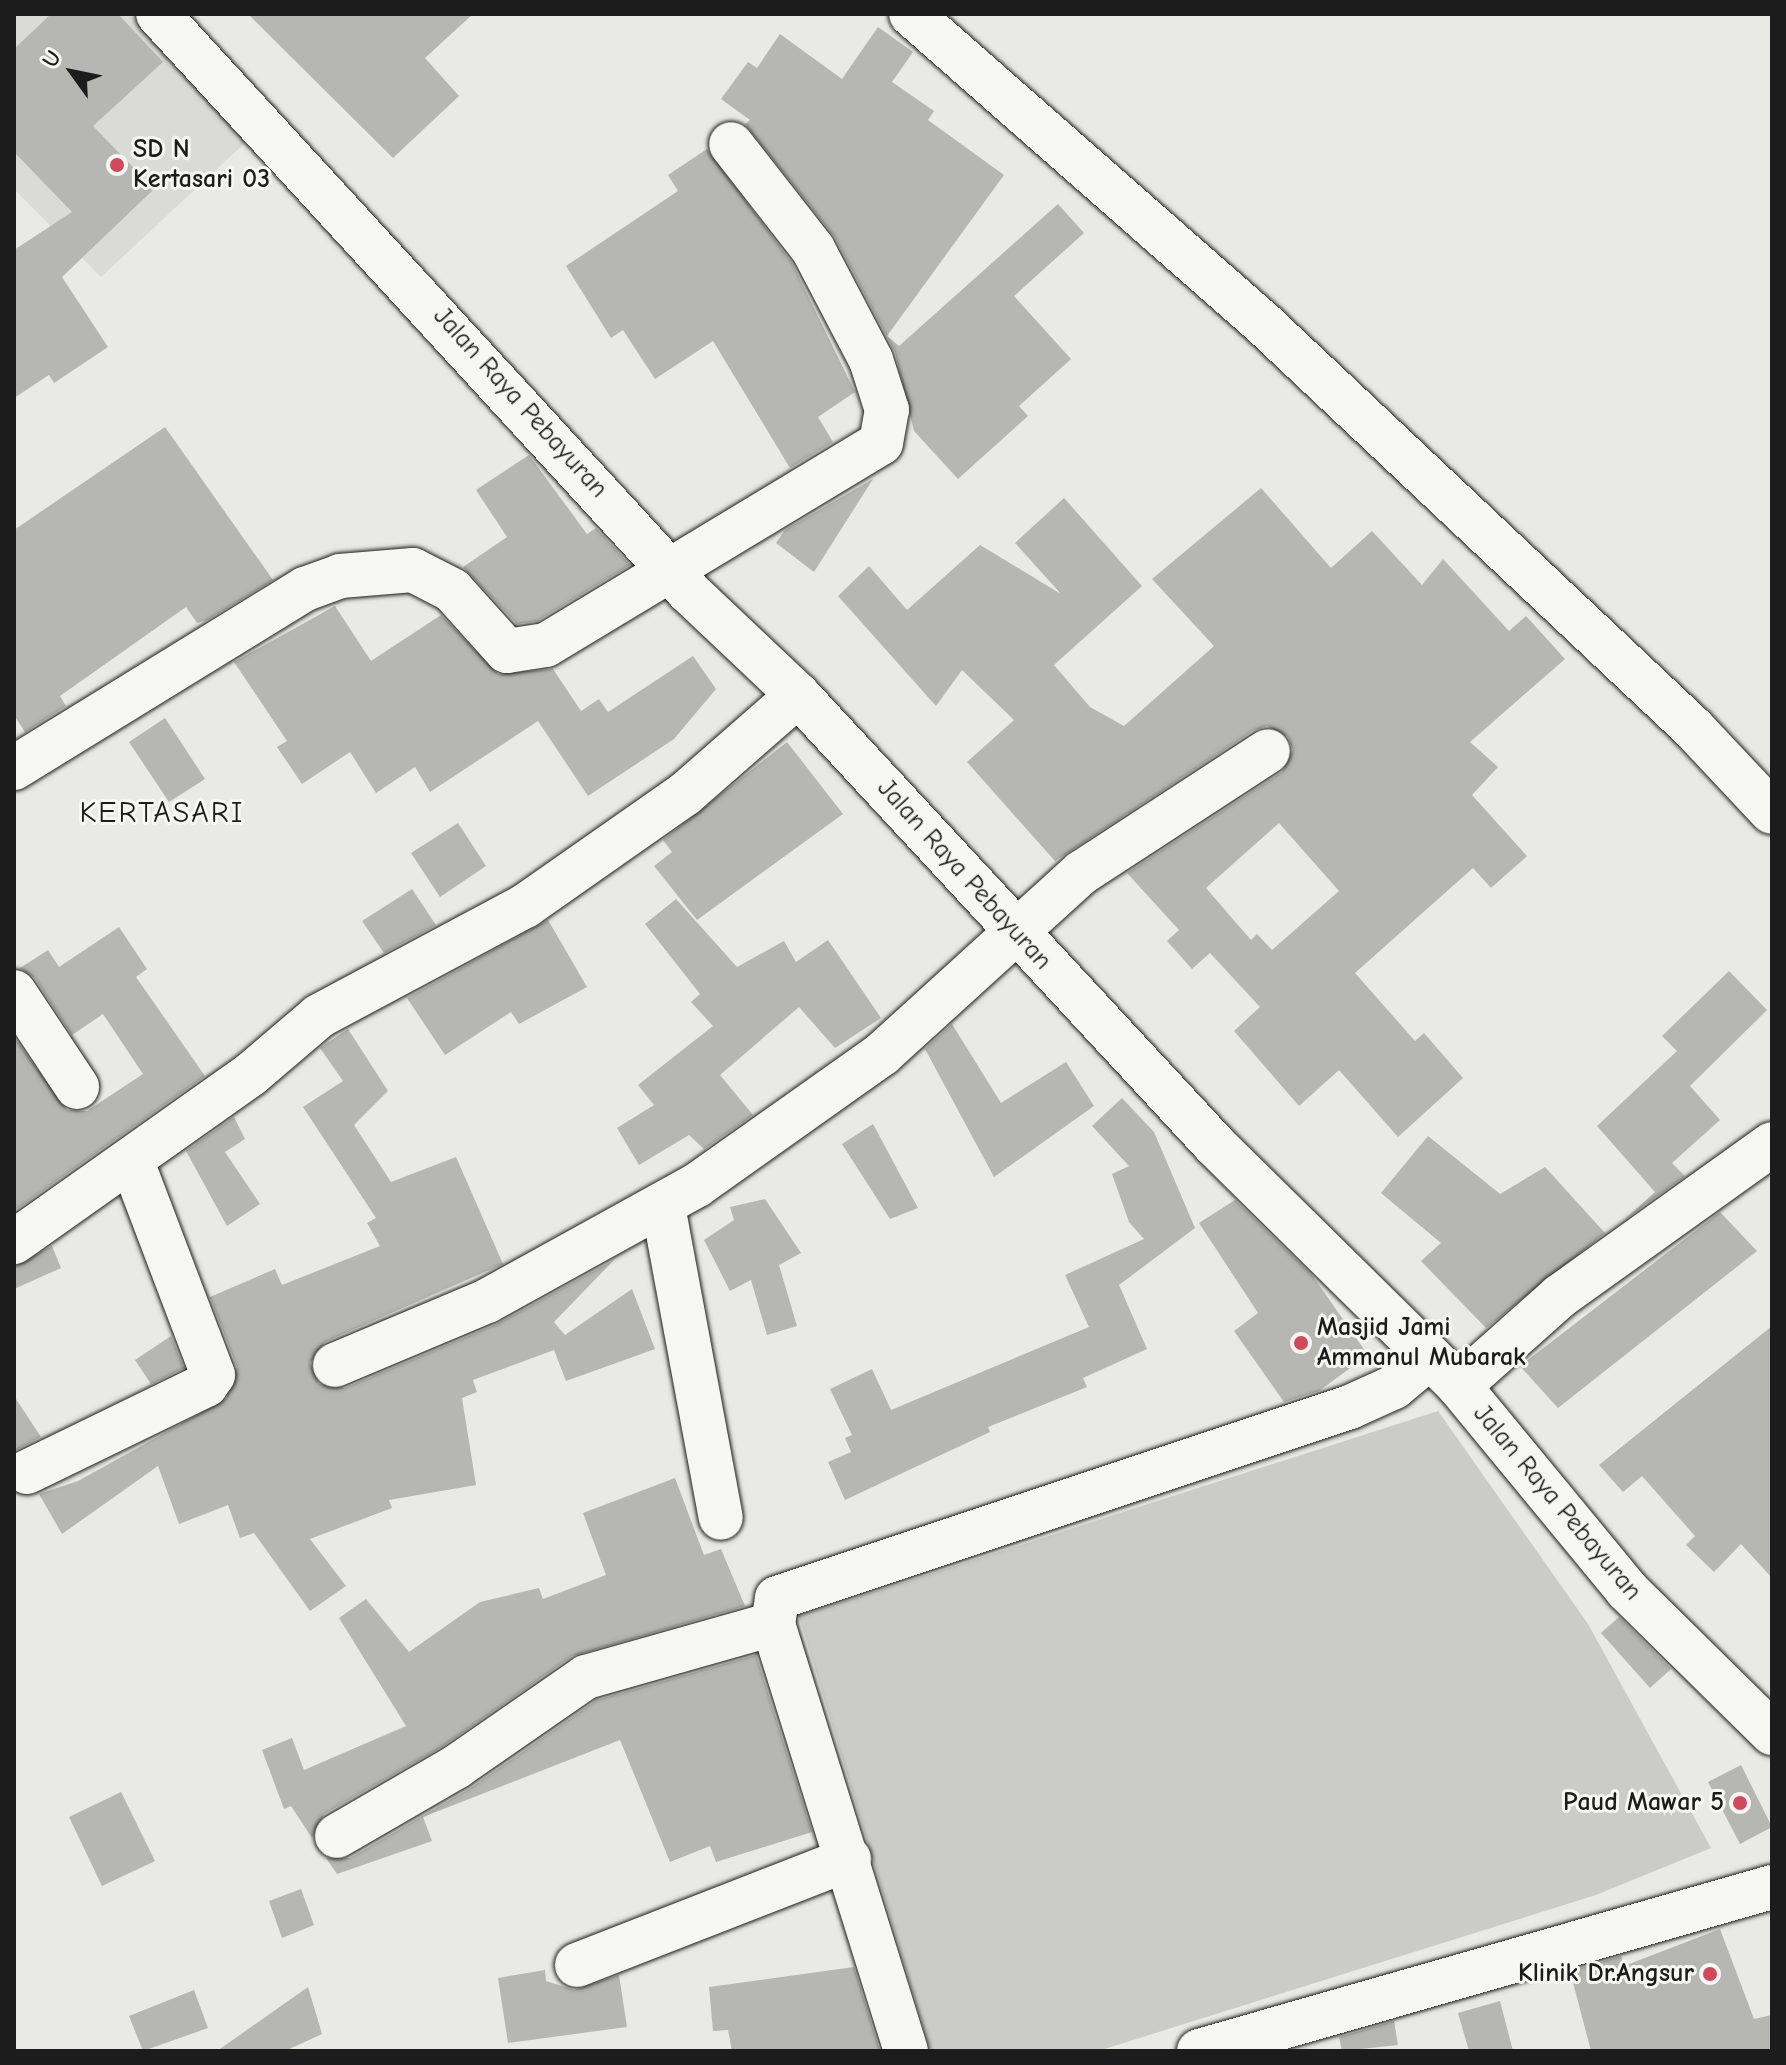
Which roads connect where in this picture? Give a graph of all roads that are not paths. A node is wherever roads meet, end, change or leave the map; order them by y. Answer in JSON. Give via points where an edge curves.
{"nodes":[{"id":1,"x":158,"y":14,"type":"edge"},
{"id":2,"x":911,"y":14,"type":"edge"},
{"id":3,"x":731,"y":144,"type":"dead end"},
{"id":4,"x":669,"y":568,"type":"junction"},
{"id":5,"x":798,"y":695,"type":"junction"},
{"id":6,"x":1268,"y":751,"type":"dead end"},
{"id":7,"x":14,"y":768,"type":"edge"},
{"id":8,"x":1772,"y":812,"type":"edge"},
{"id":9,"x":1017,"y":935,"type":"junction"},
{"id":10,"x":14,"y":992,"type":"edge"},
{"id":11,"x":77,"y":1087,"type":"dead end"},
{"id":12,"x":1772,"y":1144,"type":"edge"},
{"id":13,"x":132,"y":1162,"type":"junction"},
{"id":14,"x":663,"y":1206,"type":"junction"},
{"id":15,"x":14,"y":1242,"type":"edge"},
{"id":16,"x":335,"y":1365,"type":"dead end"},
{"id":17,"x":1445,"y":1372,"type":"junction"},
{"id":18,"x":27,"y":1472,"type":"dead end"},
{"id":19,"x":721,"y":1518,"type":"dead end"},
{"id":20,"x":773,"y":1624,"type":"junction"},
{"id":21,"x":1772,"y":1733,"type":"edge"},
{"id":22,"x":337,"y":1836,"type":"dead end"},
{"id":23,"x":849,"y":1859,"type":"junction"},
{"id":24,"x":1772,"y":1887,"type":"edge"},
{"id":25,"x":577,"y":1965,"type":"dead end"},
{"id":26,"x":906,"y":2051,"type":"edge"},
{"id":27,"x":1199,"y":2051,"type":"edge"}],
"edges":[{"from":1,"to":4,"type":"street","name":"Jalan Raya Pebayuran"},
{"from":2,"to":8,"type":"street","via":[[1267,327],[1693,728]]},
{"from":3,"to":4,"type":"street","via":[[813,249],[871,360],[887,410],[881,443]]},
{"from":4,"to":5,"type":"street","name":"Jalan Raya Pebayuran"},
{"from":4,"to":7,"type":"street","via":[[573,632],[517,653],[499,645],[438,579],[380,568],[340,576],[305,589]]},
{"from":5,"to":9,"type":"street","name":"Jalan Raya Pebayuran"},
{"from":5,"to":13,"type":"street","via":[[685,794],[549,889],[319,1016]]},
{"from":6,"to":9,"type":"street","via":[[1134,833]]},
{"from":9,"to":14,"type":"street","via":[[882,1054]]},
{"from":9,"to":17,"type":"street","name":"Jalan Raya Pebayuran"},
{"from":10,"to":11,"type":"street"},
{"from":12,"to":17,"type":"street"},
{"from":13,"to":15,"type":"street"},
{"from":13,"to":18,"type":"street","via":[[213,1375],[206,1385]]},
{"from":14,"to":16,"type":"street","via":[[487,1301]]},
{"from":14,"to":19,"type":"street"},
{"from":17,"to":20,"type":"street","via":[[782,1595]]},
{"from":17,"to":21,"type":"street","name":"Jalan Raya Pebayuran","via":[[1627,1590]]},
{"from":20,"to":22,"type":"street","via":[[586,1677],[456,1767]]},
{"from":20,"to":23,"type":"street"},
{"from":23,"to":25,"type":"street"},
{"from":23,"to":26,"type":"street"},
{"from":24,"to":27,"type":"street"}]}
